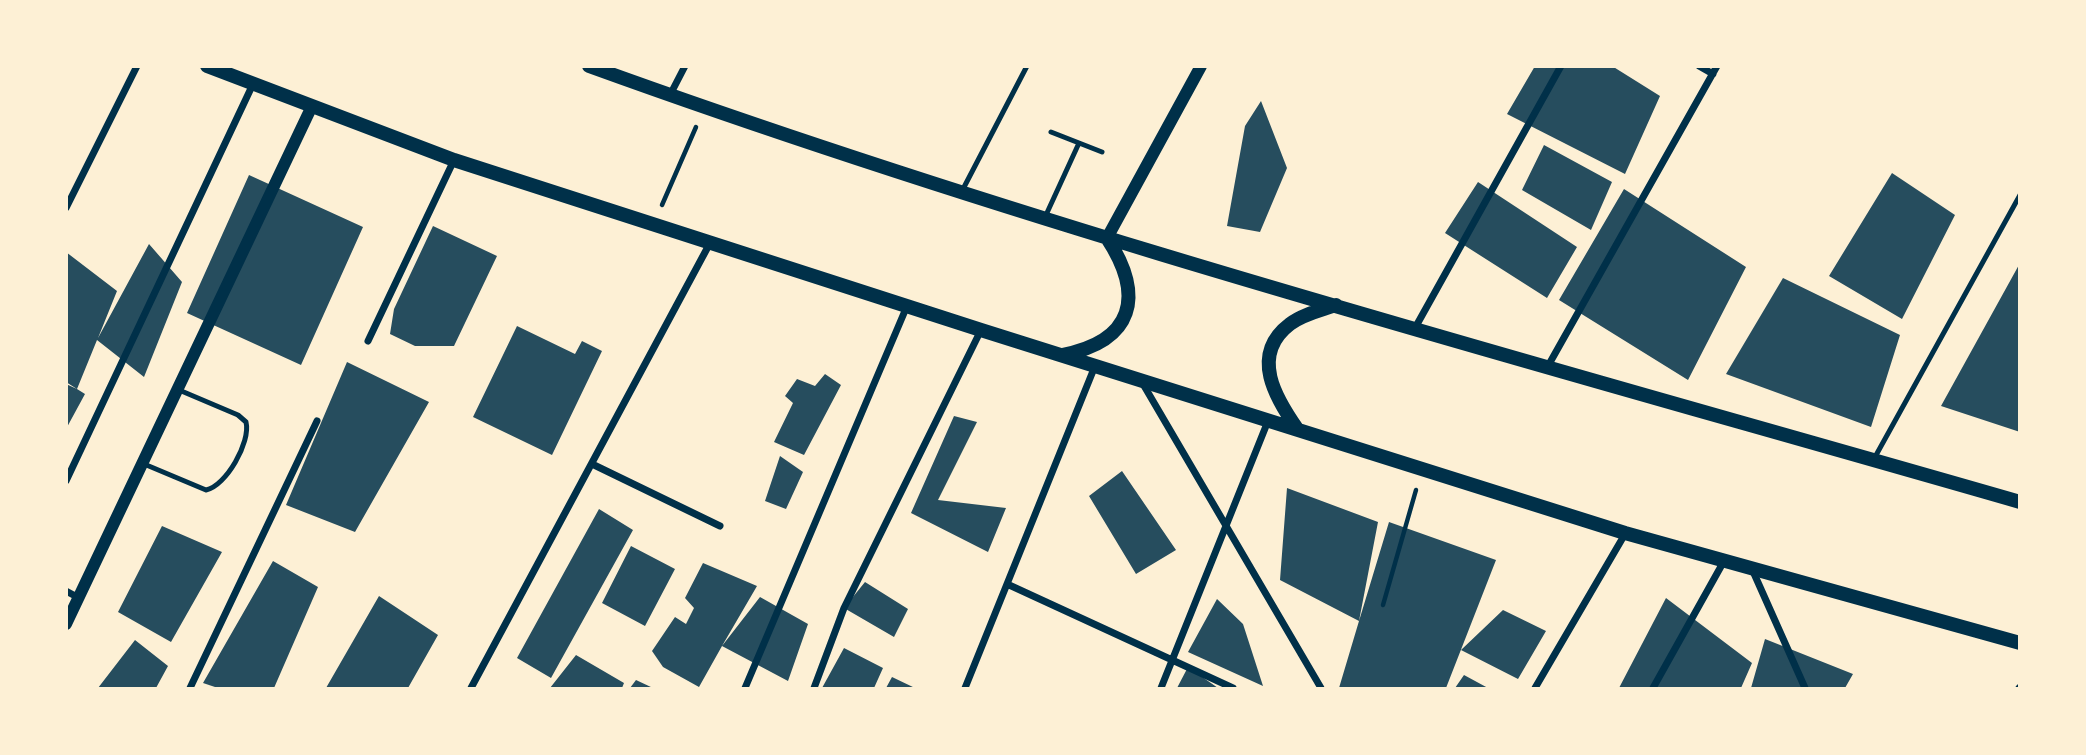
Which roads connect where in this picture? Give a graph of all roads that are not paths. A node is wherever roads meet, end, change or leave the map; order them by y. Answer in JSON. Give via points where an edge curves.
{"nodes":[{"id":1,"x":137,"y":66,"type":"edge"},
{"id":2,"x":206,"y":66,"type":"edge"},
{"id":3,"x":589,"y":66,"type":"edge"},
{"id":4,"x":685,"y":66,"type":"edge"},
{"id":5,"x":1027,"y":66,"type":"edge"},
{"id":6,"x":1201,"y":66,"type":"edge"},
{"id":7,"x":1561,"y":66,"type":"edge"},
{"id":8,"x":1699,"y":66,"type":"edge"},
{"id":9,"x":1715,"y":70,"type":"edge"},
{"id":10,"x":253,"y":84,"type":"junction"},
{"id":11,"x":670,"y":96,"type":"junction"},
{"id":12,"x":312,"y":106,"type":"junction"},
{"id":13,"x":1051,"y":132,"type":"dead end"},
{"id":14,"x":1079,"y":143,"type":"junction"},
{"id":15,"x":1102,"y":152,"type":"dead end"},
{"id":16,"x":454,"y":160,"type":"junction"},
{"id":17,"x":962,"y":191,"type":"junction"},
{"id":18,"x":2020,"y":195,"type":"edge"},
{"id":19,"x":66,"y":208,"type":"edge"},
{"id":20,"x":1044,"y":218,"type":"junction"},
{"id":21,"x":1107,"y":238,"type":"junction"},
{"id":22,"x":710,"y":243,"type":"junction"},
{"id":23,"x":1336,"y":305,"type":"junction"},
{"id":24,"x":907,"y":306,"type":"junction"},
{"id":25,"x":1415,"y":328,"type":"junction"},
{"id":26,"x":981,"y":330,"type":"junction"},
{"id":27,"x":368,"y":341,"type":"dead end"},
{"id":28,"x":1061,"y":355,"type":"junction"},
{"id":29,"x":1095,"y":366,"type":"junction"},
{"id":30,"x":1548,"y":366,"type":"junction"},
{"id":31,"x":1141,"y":380,"type":"junction"},
{"id":32,"x":179,"y":390,"type":"junction"},
{"id":33,"x":317,"y":421,"type":"dead end"},
{"id":34,"x":1268,"y":421,"type":"junction"},
{"id":35,"x":1298,"y":430,"type":"junction"},
{"id":36,"x":1873,"y":460,"type":"junction"},
{"id":37,"x":144,"y":464,"type":"junction"},
{"id":38,"x":592,"y":464,"type":"junction"},
{"id":39,"x":66,"y":481,"type":"edge"},
{"id":40,"x":2020,"y":502,"type":"edge"},
{"id":41,"x":720,"y":526,"type":"dead end"},
{"id":42,"x":1224,"y":527,"type":"junction"},
{"id":43,"x":1625,"y":533,"type":"junction"},
{"id":44,"x":1724,"y":561,"type":"junction"},
{"id":45,"x":1751,"y":568,"type":"junction"},
{"id":46,"x":1007,"y":584,"type":"junction"},
{"id":47,"x":66,"y":591,"type":"edge"},
{"id":48,"x":79,"y":598,"type":"junction"},
{"id":49,"x":66,"y":624,"type":"edge"},
{"id":50,"x":2020,"y":643,"type":"edge"},
{"id":51,"x":1173,"y":660,"type":"junction"},
{"id":52,"x":1802,"y":686,"type":"edge"},
{"id":53,"x":190,"y":688,"type":"edge"},
{"id":54,"x":471,"y":688,"type":"edge"},
{"id":55,"x":746,"y":688,"type":"edge"},
{"id":56,"x":814,"y":688,"type":"edge"},
{"id":57,"x":965,"y":688,"type":"edge"},
{"id":58,"x":1161,"y":688,"type":"edge"},
{"id":59,"x":1233,"y":688,"type":"edge"},
{"id":60,"x":1321,"y":688,"type":"edge"},
{"id":61,"x":1535,"y":688,"type":"edge"},
{"id":62,"x":1653,"y":688,"type":"edge"}],
"edges":[{"from":1,"to":19,"type":"street"},
{"from":2,"to":10,"type":"main road"},
{"from":3,"to":11,"type":"main road"},
{"from":4,"to":11,"type":"street"},
{"from":5,"to":17,"type":"lane"},
{"from":6,"to":21,"type":"street"},
{"from":7,"to":25,"type":"street"},
{"from":8,"to":9,"type":"street"},
{"from":9,"to":30,"type":"street"},
{"from":10,"to":12,"type":"main road"},
{"from":10,"to":39,"type":"street"},
{"from":11,"to":17,"type":"main road"},
{"from":12,"to":16,"type":"main road"},
{"from":12,"to":32,"type":"street"},
{"from":13,"to":14,"type":"lane"},
{"from":14,"to":15,"type":"lane"},
{"from":14,"to":20,"type":"lane"},
{"from":16,"to":22,"type":"main road"},
{"from":16,"to":27,"type":"street"},
{"from":17,"to":20,"type":"main road"},
{"from":18,"to":36,"type":"lane"},
{"from":20,"to":21,"type":"main road"},
{"from":21,"to":23,"type":"main road"},
{"from":21,"to":28,"type":"main road","via":[[1123,262],[1130,288],[1126,314],[1111,336],[1088,350]]},
{"from":22,"to":24,"type":"main road"},
{"from":22,"to":38,"type":"street"},
{"from":23,"to":25,"type":"main road"},
{"from":23,"to":35,"type":"main road","via":[[1290,324],[1275,342],[1269,364],[1271,388]]},
{"from":24,"to":26,"type":"main road"},
{"from":24,"to":55,"type":"street"},
{"from":25,"to":30,"type":"main road"},
{"from":26,"to":28,"type":"main road"},
{"from":26,"to":56,"type":"street","via":[[844,608]]},
{"from":28,"to":29,"type":"main road"},
{"from":29,"to":31,"type":"main road"},
{"from":29,"to":46,"type":"street"},
{"from":30,"to":36,"type":"main road"},
{"from":31,"to":34,"type":"main road"},
{"from":31,"to":42,"type":"street"},
{"from":32,"to":37,"type":"street"},
{"from":32,"to":37,"type":"lane","via":[[246,422],[246,435],[227,477],[214,488],[197,488]]},
{"from":33,"to":53,"type":"street"},
{"from":34,"to":35,"type":"main road"},
{"from":34,"to":42,"type":"street"},
{"from":35,"to":43,"type":"main road"},
{"from":36,"to":40,"type":"main road"},
{"from":37,"to":48,"type":"street"},
{"from":38,"to":41,"type":"street"},
{"from":38,"to":54,"type":"street"},
{"from":42,"to":51,"type":"street"},
{"from":42,"to":60,"type":"street"},
{"from":43,"to":44,"type":"main road"},
{"from":43,"to":61,"type":"street"},
{"from":44,"to":45,"type":"main road"},
{"from":44,"to":62,"type":"street"},
{"from":45,"to":50,"type":"main road"},
{"from":45,"to":52,"type":"street"},
{"from":46,"to":51,"type":"street"},
{"from":46,"to":57,"type":"street"},
{"from":47,"to":48,"type":"street"},
{"from":48,"to":49,"type":"street"},
{"from":51,"to":58,"type":"street"},
{"from":51,"to":59,"type":"street"}]}
